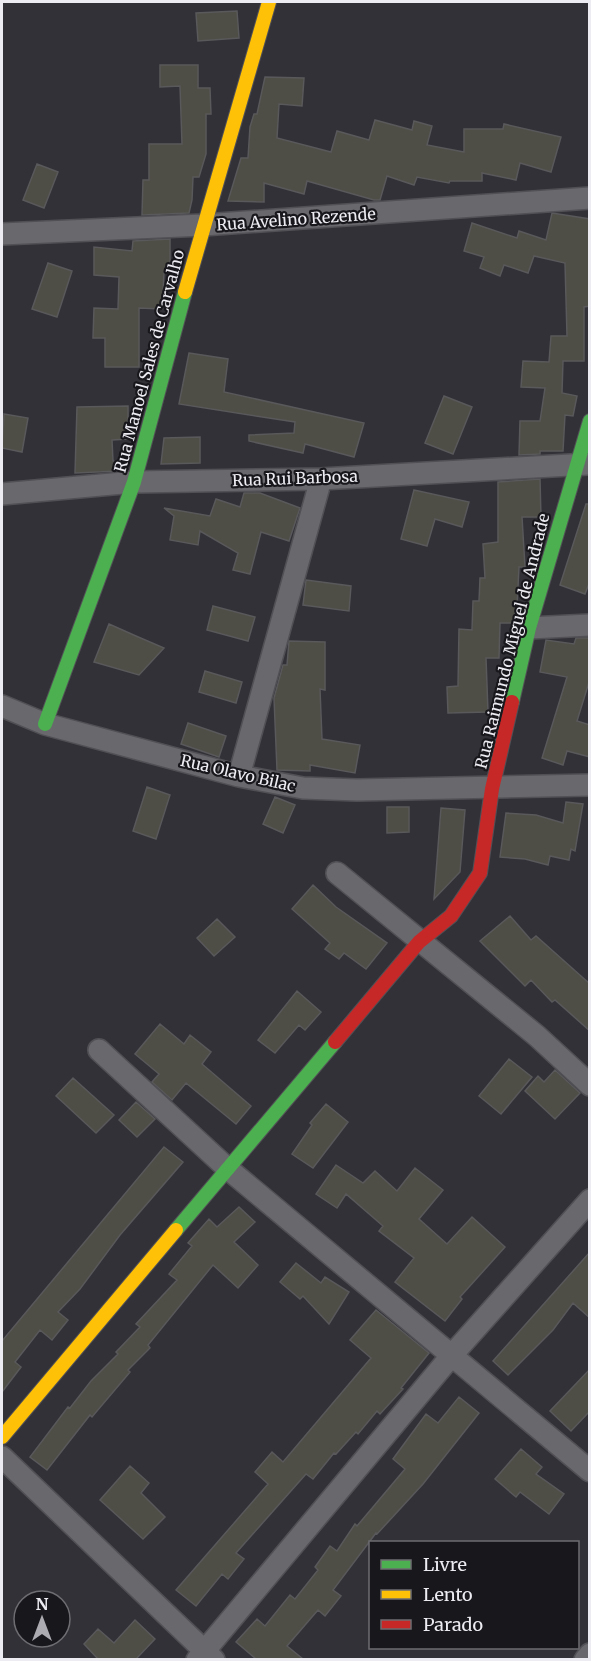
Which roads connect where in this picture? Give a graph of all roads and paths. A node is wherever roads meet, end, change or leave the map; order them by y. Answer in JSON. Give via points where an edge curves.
{"nodes":[{"id":1,"x":269,"y":2,"type":"edge"},
{"id":2,"x":590,"y":198,"type":"edge"},
{"id":3,"x":203,"y":225,"type":"junction"},
{"id":4,"x":2,"y":234,"type":"edge"},
{"id":5,"x":590,"y":421,"type":"edge"},
{"id":6,"x":583,"y":465,"type":"edge"},
{"id":7,"x":321,"y":479,"type":"junction"},
{"id":8,"x":134,"y":482,"type":"junction"},
{"id":9,"x":2,"y":494,"type":"edge"},
{"id":10,"x":590,"y":625,"type":"edge"},
{"id":11,"x":529,"y":628,"type":"junction"},
{"id":12,"x":2,"y":706,"type":"edge"},
{"id":13,"x":45,"y":724,"type":"junction"},
{"id":14,"x":239,"y":776,"type":"junction"},
{"id":15,"x":590,"y":785,"type":"edge"},
{"id":16,"x":492,"y":789,"type":"junction"},
{"id":17,"x":337,"y":873,"type":"dead end"},
{"id":18,"x":419,"y":942,"type":"junction"},
{"id":19,"x":99,"y":1050,"type":"dead end"},
{"id":20,"x":590,"y":1085,"type":"edge"},
{"id":21,"x":227,"y":1168,"type":"junction"},
{"id":22,"x":590,"y":1200,"type":"edge"},
{"id":23,"x":452,"y":1355,"type":"junction"},
{"id":24,"x":2,"y":1437,"type":"edge"},
{"id":25,"x":2,"y":1458,"type":"edge"},
{"id":26,"x":590,"y":1470,"type":"edge"},
{"id":27,"x":590,"y":1654,"type":"edge"},
{"id":28,"x":205,"y":1657,"type":"edge"},
{"id":29,"x":585,"y":1659,"type":"edge"}],
"edges":[{"from":1,"to":3,"type":"street","name":"Rua Manoel Sales de Carvalho"},
{"from":2,"to":3,"type":"street","name":"Rua Avelino Rezende"},
{"from":3,"to":4,"type":"street","name":"Rua Avelino Rezende"},
{"from":3,"to":8,"type":"street","name":"Rua Manoel Sales de Carvalho"},
{"from":5,"to":6,"type":"street","name":"Rua Raimundo Miguel de Andrade"},
{"from":6,"to":7,"type":"street","name":"Rua Rui Barbosa"},
{"from":6,"to":11,"type":"street","name":"Rua Raimundo Miguel de Andrade"},
{"from":7,"to":8,"type":"street","name":"Rua Rui Barbosa"},
{"from":7,"to":14,"type":"street"},
{"from":8,"to":9,"type":"street","name":"Rua Rui Barbosa"},
{"from":8,"to":13,"type":"street","name":"Rua Manoel Sales de Carvalho"},
{"from":10,"to":11,"type":"street"},
{"from":11,"to":16,"type":"street","name":"Rua Raimundo Miguel de Andrade"},
{"from":12,"to":13,"type":"street","name":"Rua Olavo Bilac"},
{"from":13,"to":14,"type":"street","name":"Rua Olavo Bilac"},
{"from":14,"to":16,"type":"street","name":"Rua Olavo Bilac","via":[[303,788]]},
{"from":15,"to":16,"type":"street","name":"Rua Olavo Bilac"},
{"from":16,"to":18,"type":"street","name":"Rua Raimundo Miguel de Andrade","via":[[480,873],[451,916]]},
{"from":17,"to":18,"type":"street"},
{"from":18,"to":20,"type":"street","via":[[537,1036]]},
{"from":18,"to":21,"type":"street"},
{"from":19,"to":21,"type":"street"},
{"from":21,"to":23,"type":"street"},
{"from":21,"to":24,"type":"street"},
{"from":22,"to":23,"type":"street"},
{"from":23,"to":26,"type":"street"},
{"from":23,"to":28,"type":"street"},
{"from":25,"to":28,"type":"street"},
{"from":27,"to":29,"type":"street"}]}
